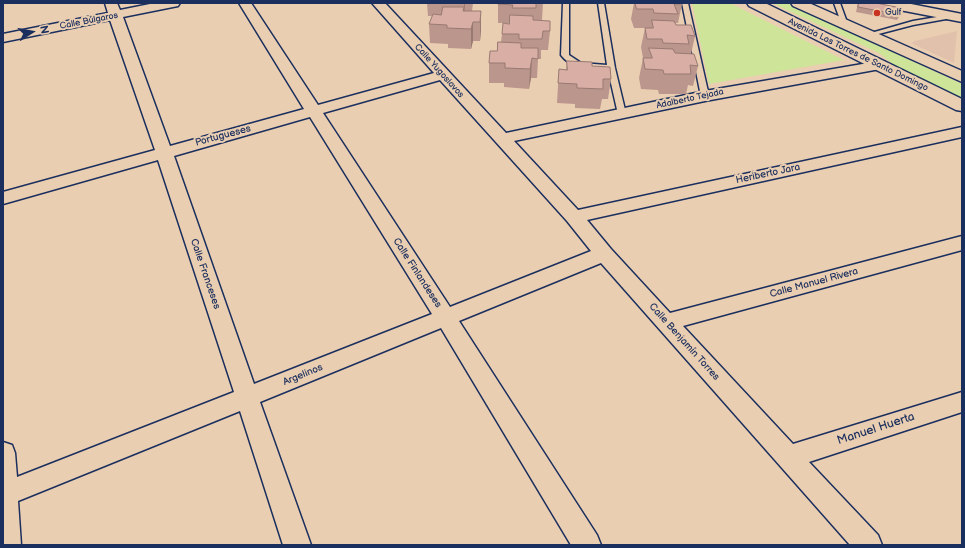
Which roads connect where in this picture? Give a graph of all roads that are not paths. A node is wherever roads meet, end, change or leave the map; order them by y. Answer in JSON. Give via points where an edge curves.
{"nodes":[{"id":1,"x":174,"y":3,"type":"edge"},
{"id":2,"x":245,"y":3,"type":"edge"},
{"id":3,"x":378,"y":3,"type":"edge"},
{"id":4,"x":566,"y":3,"type":"edge"},
{"id":5,"x":601,"y":3,"type":"edge"},
{"id":6,"x":685,"y":3,"type":"edge"},
{"id":7,"x":754,"y":3,"type":"edge"},
{"id":8,"x":798,"y":3,"type":"edge"},
{"id":9,"x":837,"y":3,"type":"edge"},
{"id":10,"x":884,"y":3,"type":"edge"},
{"id":11,"x":932,"y":3,"type":"edge"},
{"id":12,"x":113,"y":9,"type":"edge"},
{"id":13,"x":960,"y":14,"type":"edge"},
{"id":14,"x":845,"y":25,"type":"junction"},
{"id":15,"x":867,"y":35,"type":"junction"},
{"id":16,"x":3,"y":38,"type":"edge"},
{"id":17,"x":880,"y":65,"type":"junction"},
{"id":18,"x":610,"y":68,"type":"junction"},
{"id":19,"x":442,"y":75,"type":"junction"},
{"id":20,"x":962,"y":77,"type":"edge"},
{"id":21,"x":705,"y":96,"type":"junction"},
{"id":22,"x":962,"y":106,"type":"edge"},
{"id":23,"x":314,"y":111,"type":"junction"},
{"id":24,"x":622,"y":114,"type":"junction"},
{"id":25,"x":962,"y":132,"type":"edge"},
{"id":26,"x":501,"y":139,"type":"junction"},
{"id":27,"x":164,"y":152,"type":"junction"},
{"id":28,"x":3,"y":198,"type":"edge"},
{"id":29,"x":574,"y":217,"type":"junction"},
{"id":30,"x":962,"y":243,"type":"edge"},
{"id":31,"x":604,"y":254,"type":"junction"},
{"id":32,"x":446,"y":318,"type":"junction"},
{"id":33,"x":667,"y":322,"type":"junction"},
{"id":34,"x":247,"y":398,"type":"junction"},
{"id":35,"x":962,"y":402,"type":"edge"},
{"id":36,"x":3,"y":453,"type":"edge"},
{"id":37,"x":789,"y":458,"type":"junction"},
{"id":38,"x":4,"y":495,"type":"edge"},
{"id":39,"x":7,"y":545,"type":"edge"},
{"id":40,"x":298,"y":545,"type":"edge"},
{"id":41,"x":587,"y":545,"type":"edge"},
{"id":42,"x":868,"y":545,"type":"edge"}],
"edges":[{"from":1,"to":12,"type":"street","name":"Calle Búlgaros"},
{"from":2,"to":23,"type":"street","name":"Calle Finlandeses"},
{"from":3,"to":19,"type":"street","name":"Calle Yugoslavos"},
{"from":4,"to":18,"type":"lane","via":[[567,59],[570,62]]},
{"from":5,"to":18,"type":"lane"},
{"from":6,"to":21,"type":"lane"},
{"from":7,"to":17,"type":"street","name":"Avenida Las Torres de Santo Domingo"},
{"from":8,"to":14,"type":"street"},
{"from":9,"to":14,"type":"lane"},
{"from":10,"to":13,"type":"street"},
{"from":11,"to":13,"type":"street"},
{"from":12,"to":16,"type":"street","name":"Calle Búlgaros"},
{"from":12,"to":27,"type":"street","name":"Calle Franceses"},
{"from":13,"to":15,"type":"lane"},
{"from":14,"to":15,"type":"street"},
{"from":15,"to":20,"type":"street"},
{"from":17,"to":21,"type":"street","name":"Adalberto Tejada"},
{"from":17,"to":22,"type":"street","name":"Avenida Las Torres de Santo Domingo"},
{"from":18,"to":24,"type":"lane"},
{"from":19,"to":23,"type":"street","name":"Portugueses"},
{"from":19,"to":26,"type":"street","name":"Calle Yugoslavos"},
{"from":21,"to":24,"type":"street","name":"Adalberto Tejada"},
{"from":23,"to":27,"type":"street","name":"Portugueses"},
{"from":23,"to":32,"type":"street","name":"Calle Finlandeses"},
{"from":24,"to":26,"type":"street","name":"Adalberto Tejada"},
{"from":25,"to":29,"type":"street","name":"Heriberto Jara"},
{"from":26,"to":29,"type":"street","name":"Calle Benjamín Torres"},
{"from":27,"to":28,"type":"street","name":"Portugueses"},
{"from":27,"to":34,"type":"street","name":"Calle Franceses"},
{"from":29,"to":31,"type":"street","name":"Calle Benjamín Torres"},
{"from":30,"to":33,"type":"street","name":"Calle Manuel Rivera"},
{"from":31,"to":32,"type":"street","name":"Argelinos"},
{"from":31,"to":33,"type":"street","name":"Calle Benjamín Torres"},
{"from":32,"to":34,"type":"street","name":"Argelinos"},
{"from":32,"to":41,"type":"street","name":"Calle Finlandeses"},
{"from":33,"to":37,"type":"street","name":"Calle Benjamín Torres"},
{"from":34,"to":38,"type":"street","name":"Argelinos"},
{"from":34,"to":40,"type":"street","name":"Calle Franceses"},
{"from":35,"to":37,"type":"street","name":"Manuel Huerta"},
{"from":36,"to":38,"type":"street"},
{"from":37,"to":42,"type":"street","name":"Calle Benjamín Torres"},
{"from":38,"to":39,"type":"street"}]}
